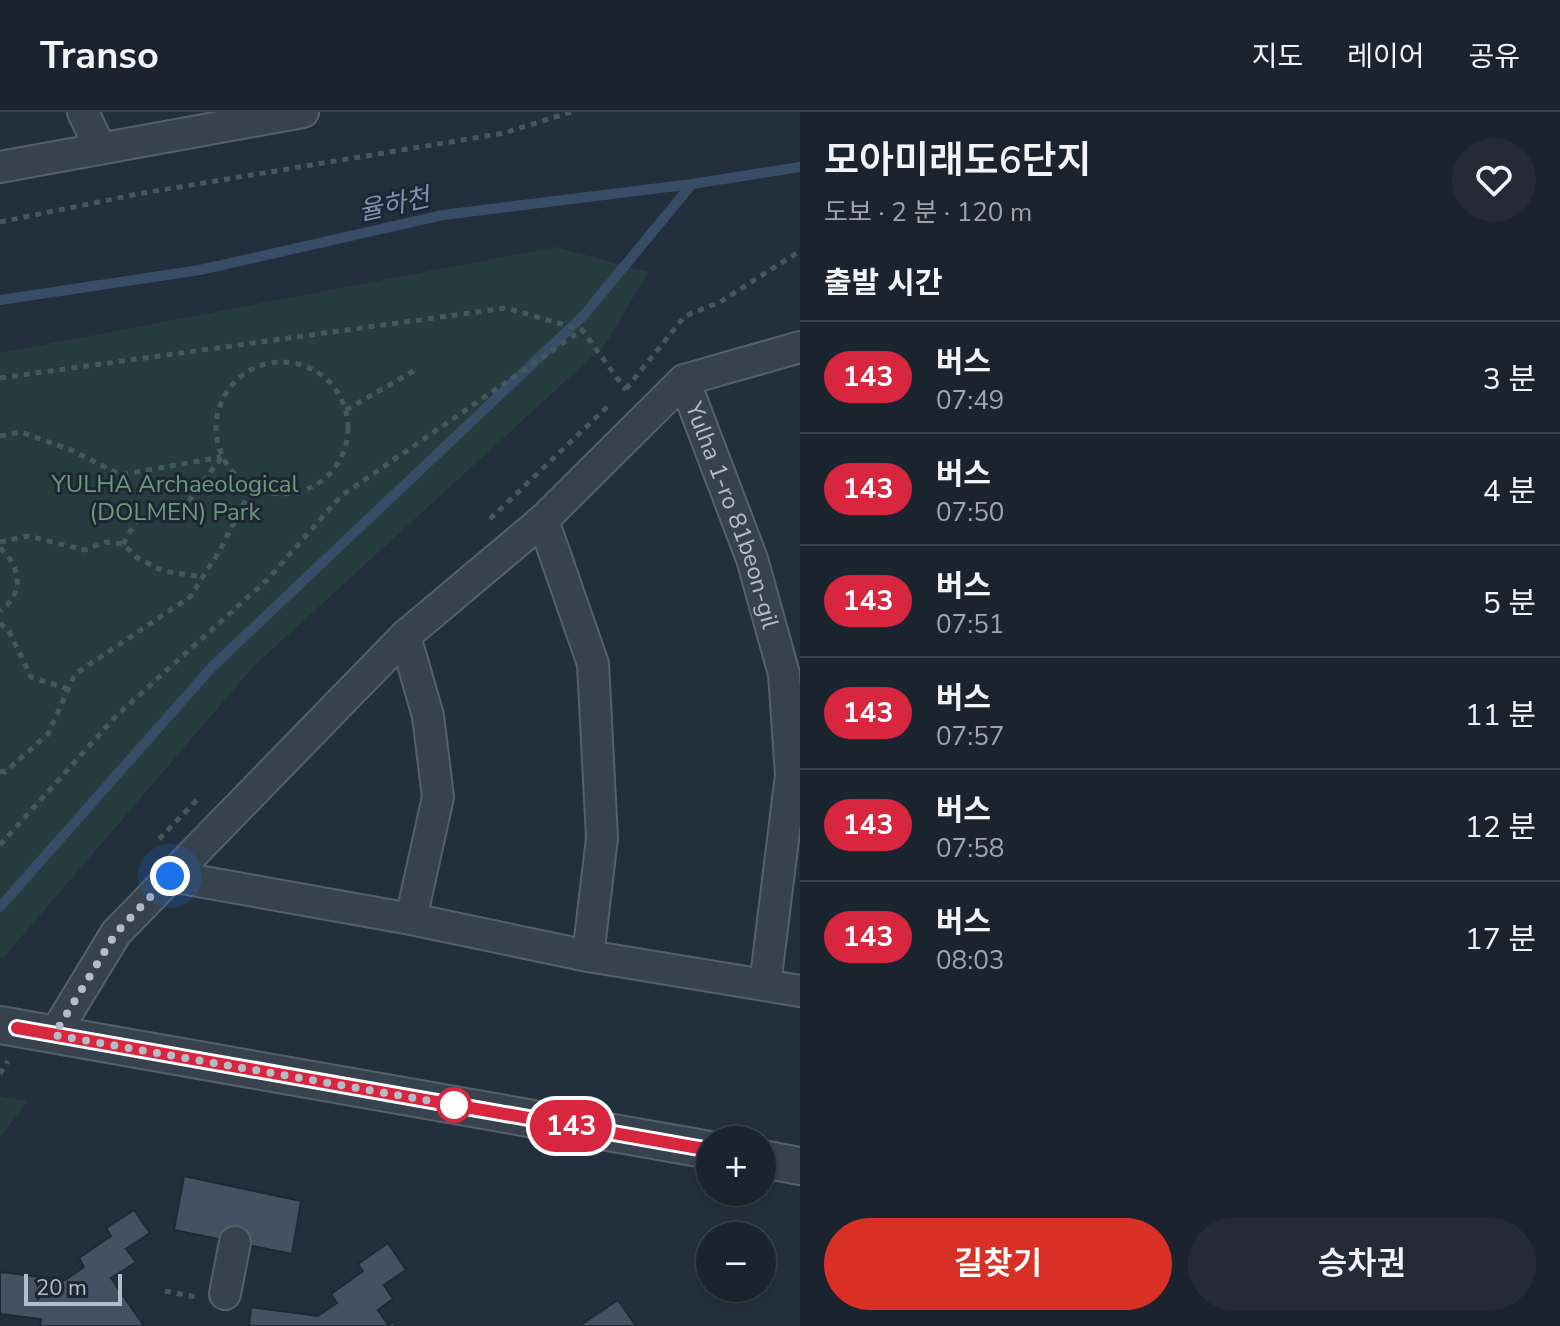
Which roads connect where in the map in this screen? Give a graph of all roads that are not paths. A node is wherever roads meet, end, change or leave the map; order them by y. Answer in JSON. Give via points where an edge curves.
{"nodes":[{"id":1,"x":83,"y":112,"type":"edge"},
{"id":2,"x":303,"y":112,"type":"edge"},
{"id":3,"x":100,"y":148,"type":"junction"},
{"id":4,"x":0,"y":167,"type":"edge"},
{"id":5,"x":800,"y":347,"type":"edge"},
{"id":6,"x":684,"y":380,"type":"junction"},
{"id":7,"x":543,"y":520,"type":"junction"},
{"id":8,"x":405,"y":636,"type":"junction"},
{"id":9,"x":170,"y":876,"type":"junction"},
{"id":10,"x":411,"y":919,"type":"junction"},
{"id":11,"x":588,"y":956,"type":"junction"},
{"id":12,"x":765,"y":985,"type":"junction"},
{"id":13,"x":800,"y":991,"type":"edge"},
{"id":14,"x":8,"y":1026,"type":"edge"},
{"id":15,"x":54,"y":1035,"type":"junction"},
{"id":16,"x":696,"y":1148,"type":"edge"},
{"id":17,"x":776,"y":1162,"type":"edge"},
{"id":18,"x":800,"y":1166,"type":"edge"},
{"id":19,"x":235,"y":1242,"type":"dead end"},
{"id":20,"x":212,"y":1296,"type":"road end"}],
"edges":[{"from":1,"to":3,"type":"street"},
{"from":2,"to":3,"type":"street"},
{"from":3,"to":4,"type":"street"},
{"from":5,"to":6,"type":"street","name":"Yulha 1-ro 81beon-gil"},
{"from":6,"to":7,"type":"street","name":"Yulha 1-ro 81beon-gil"},
{"from":6,"to":12,"type":"street","name":"Yulha 1-ro 81beon-gil","via":[[752,559],[784,674],[791,775]]},
{"from":7,"to":8,"type":"street","name":"Yulha 1-ro 81beon-gil"},
{"from":7,"to":11,"type":"street","via":[[593,664],[602,838]]},
{"from":8,"to":9,"type":"street","name":"Yulha 1-ro 81beon-gil"},
{"from":8,"to":10,"type":"street","via":[[428,716],[438,797]]},
{"from":9,"to":10,"type":"street"},
{"from":9,"to":15,"type":"street","name":"Yulha 1-ro 81beon-gil","via":[[116,933]]},
{"from":10,"to":11,"type":"street"},
{"from":11,"to":12,"type":"street"},
{"from":12,"to":13,"type":"street"},
{"from":14,"to":15,"type":"street"},
{"from":15,"to":16,"type":"street"},
{"from":17,"to":18,"type":"street"},
{"from":19,"to":20,"type":"street"}]}
